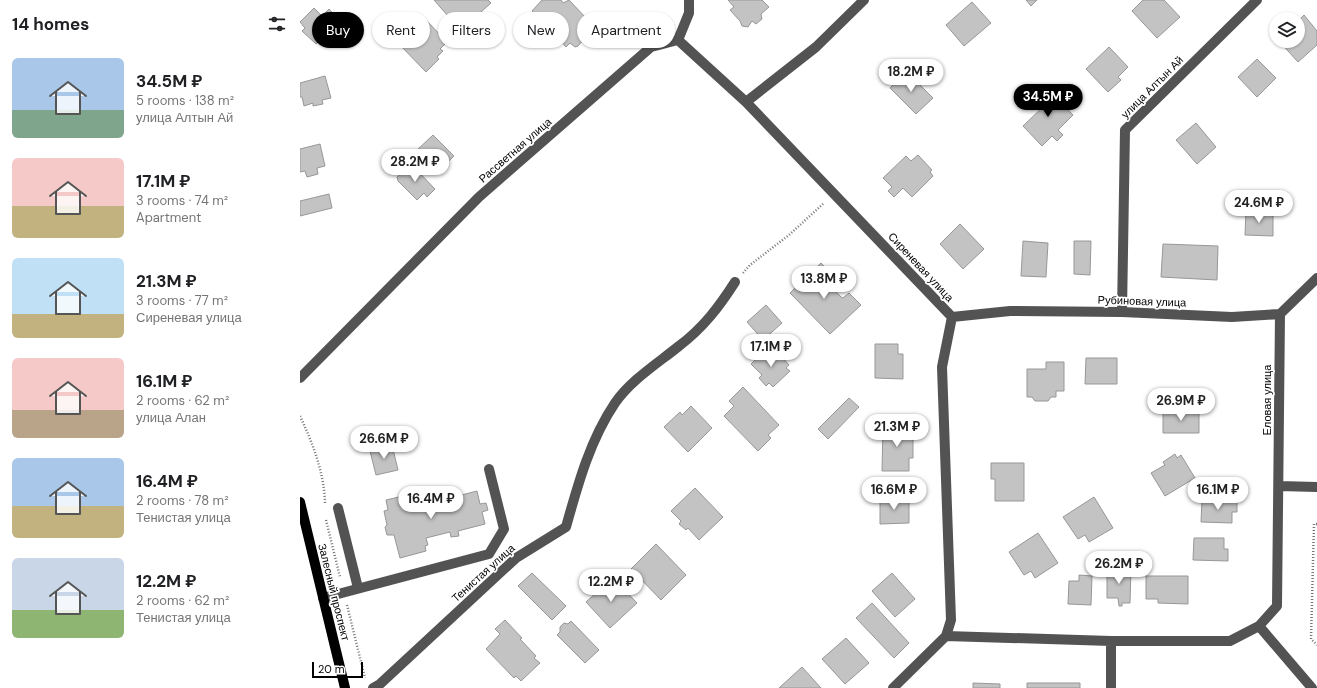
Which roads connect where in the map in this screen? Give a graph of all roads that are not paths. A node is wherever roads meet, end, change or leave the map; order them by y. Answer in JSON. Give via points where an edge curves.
{"nodes":[{"id":1,"x":689,"y":0,"type":"edge"},
{"id":2,"x":864,"y":0,"type":"edge"},
{"id":3,"x":1257,"y":0,"type":"edge"},
{"id":4,"x":678,"y":40,"type":"junction"},
{"id":5,"x":746,"y":102,"type":"junction"},
{"id":6,"x":1317,"y":278,"type":"edge"},
{"id":7,"x":735,"y":282,"type":"road end"},
{"id":8,"x":1122,"y":312,"type":"junction"},
{"id":9,"x":1280,"y":314,"type":"junction"},
{"id":10,"x":952,"y":317,"type":"junction"},
{"id":11,"x":300,"y":378,"type":"edge"},
{"id":12,"x":489,"y":470,"type":"dead end"},
{"id":13,"x":1279,"y":486,"type":"junction"},
{"id":14,"x":1317,"y":487,"type":"edge"},
{"id":15,"x":300,"y":502,"type":"edge"},
{"id":16,"x":338,"y":508,"type":"dead end"},
{"id":17,"x":358,"y":588,"type":"junction"},
{"id":18,"x":324,"y":598,"type":"junction"},
{"id":19,"x":1259,"y":626,"type":"junction"},
{"id":20,"x":946,"y":636,"type":"junction"},
{"id":21,"x":1111,"y":641,"type":"junction"},
{"id":22,"x":345,"y":688,"type":"edge"},
{"id":23,"x":373,"y":688,"type":"edge"},
{"id":24,"x":893,"y":688,"type":"edge"},
{"id":25,"x":1111,"y":688,"type":"edge"},
{"id":26,"x":1312,"y":688,"type":"edge"}],
"edges":[{"from":1,"to":4,"type":"street","via":[[688,13]]},
{"from":2,"to":5,"type":"street","via":[[816,47]]},
{"from":3,"to":8,"type":"street","name":"улица Алтын Ай","via":[[1125,130]]},
{"from":4,"to":5,"type":"street","name":"Сиреневая улица"},
{"from":4,"to":11,"type":"street","name":"Рассветная улица","via":[[652,47],[479,196]]},
{"from":5,"to":10,"type":"street","name":"Сиреневая улица"},
{"from":6,"to":9,"type":"street"},
{"from":7,"to":23,"type":"street","name":"Тенистая улица","via":[[713,315],[645,372],[616,402],[586,460],[566,527],[516,558]]},
{"from":8,"to":9,"type":"street","name":"Рубиновая улица","via":[[1232,317]]},
{"from":8,"to":10,"type":"street","name":"Рубиновая улица","via":[[1010,311]]},
{"from":9,"to":13,"type":"street","name":"Еловая улица"},
{"from":10,"to":20,"type":"street","name":"Сиреневая улица","via":[[942,367],[951,620]]},
{"from":12,"to":17,"type":"street","via":[[504,529],[489,554]]},
{"from":13,"to":14,"type":"street"},
{"from":13,"to":19,"type":"street","name":"Еловая улица","via":[[1277,606]]},
{"from":15,"to":18,"type":"main road","name":"Залесный проспект"},
{"from":16,"to":17,"type":"street"},
{"from":17,"to":18,"type":"street"},
{"from":18,"to":22,"type":"main road","name":"Залесный проспект"},
{"from":19,"to":21,"type":"street","via":[[1230,641]]},
{"from":19,"to":26,"type":"street"},
{"from":20,"to":21,"type":"street"},
{"from":20,"to":24,"type":"street"},
{"from":21,"to":25,"type":"street"}]}
